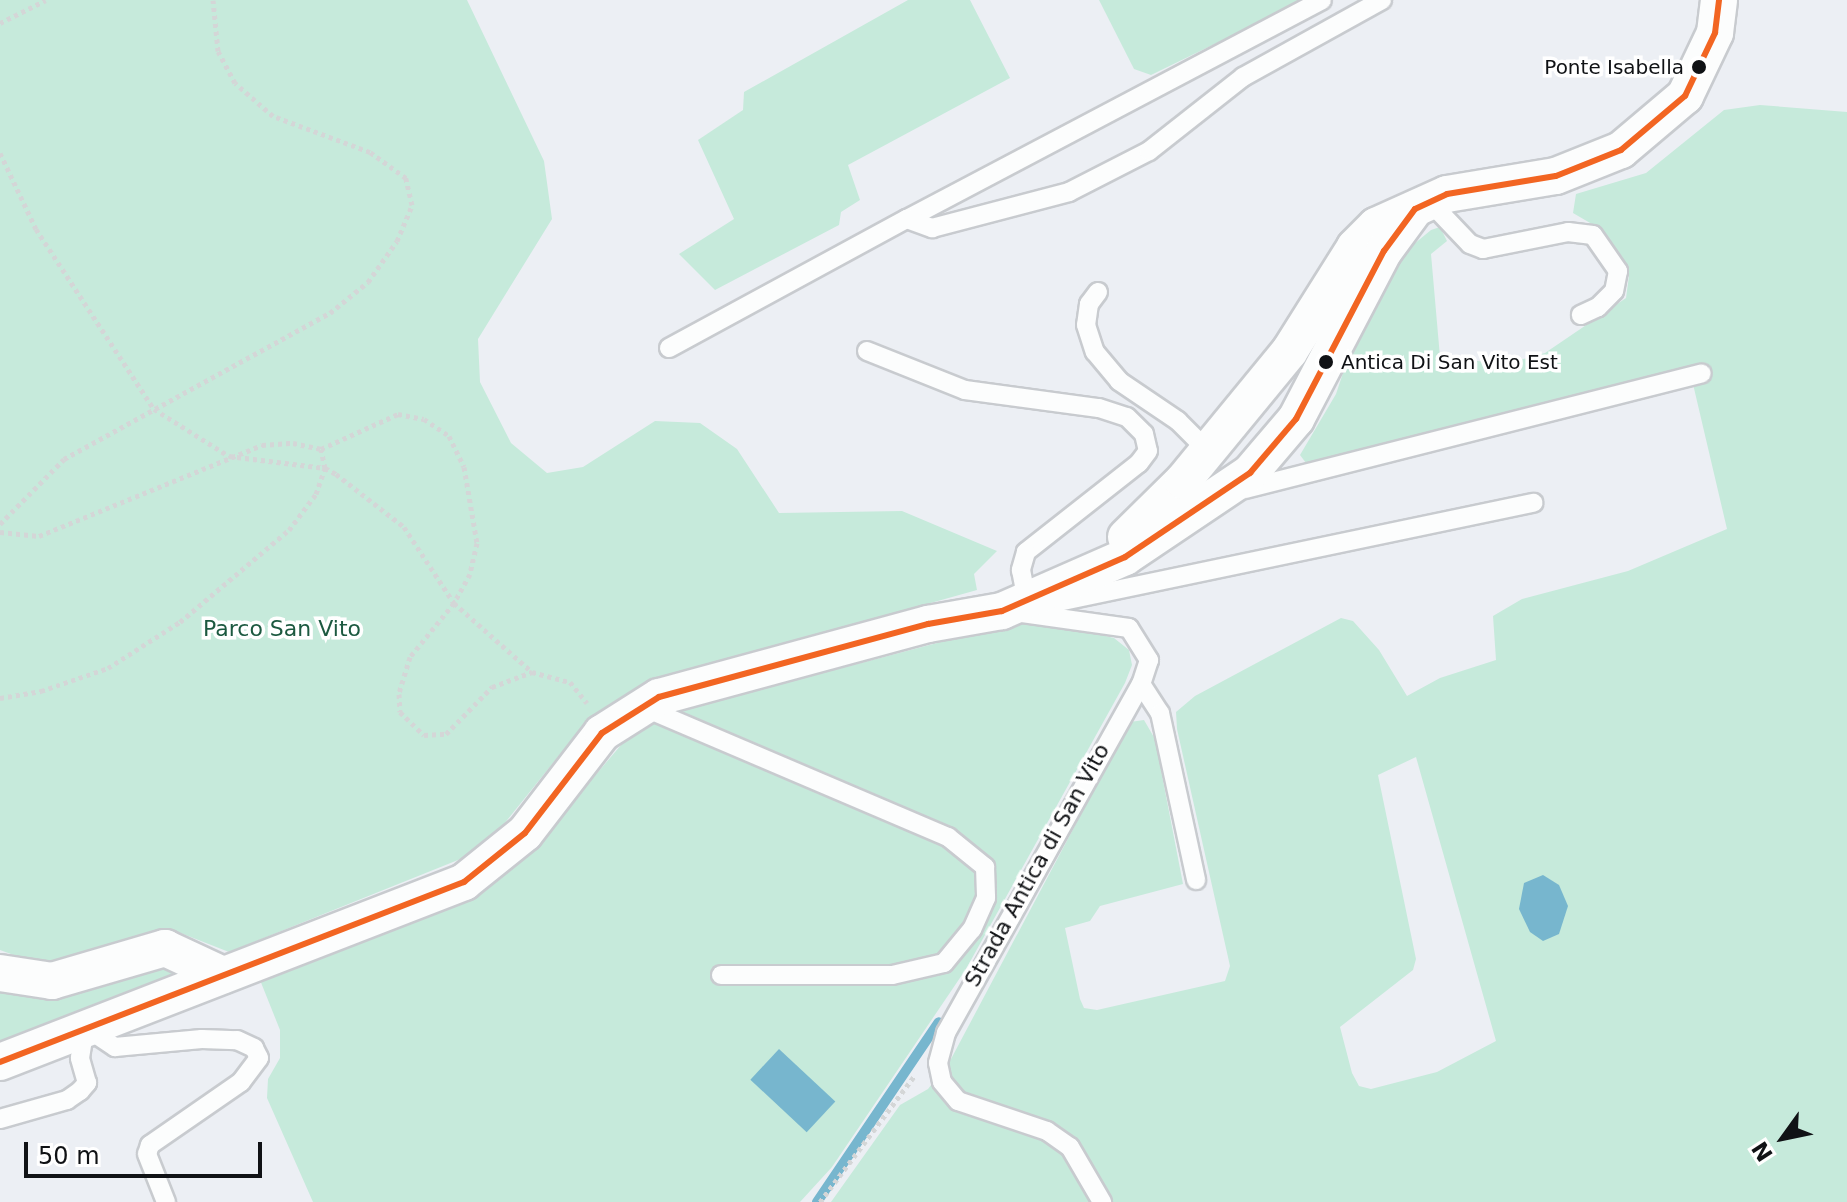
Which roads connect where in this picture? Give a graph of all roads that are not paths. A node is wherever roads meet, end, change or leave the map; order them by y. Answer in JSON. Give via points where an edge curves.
{"nodes":[{"id":1,"x":1322,"y":0,"type":"edge"},
{"id":2,"x":1382,"y":0,"type":"edge"},
{"id":3,"x":1721,"y":1,"type":"edge"},
{"id":4,"x":1422,"y":205,"type":"junction"},
{"id":5,"x":907,"y":219,"type":"junction"},
{"id":6,"x":1098,"y":292,"type":"dead end"},
{"id":7,"x":1581,"y":315,"type":"dead end"},
{"id":8,"x":669,"y":348,"type":"dead end"},
{"id":9,"x":867,"y":351,"type":"dead end"},
{"id":10,"x":1702,"y":373,"type":"dead end"},
{"id":11,"x":1207,"y":450,"type":"junction"},
{"id":12,"x":1208,"y":503,"type":"junction"},
{"id":13,"x":1533,"y":503,"type":"dead end"},
{"id":14,"x":1079,"y":574,"type":"junction"},
{"id":15,"x":1014,"y":605,"type":"junction"},
{"id":16,"x":1141,"y":684,"type":"junction"},
{"id":17,"x":641,"y":706,"type":"junction"},
{"id":18,"x":1196,"y":880,"type":"dead end"},
{"id":19,"x":0,"y":973,"type":"edge"},
{"id":20,"x":223,"y":975,"type":"junction"},
{"id":21,"x":721,"y":975,"type":"dead end"},
{"id":22,"x":85,"y":1027,"type":"junction"},
{"id":23,"x":0,"y":1062,"type":"edge"},
{"id":24,"x":0,"y":1119,"type":"edge"},
{"id":25,"x":166,"y":1202,"type":"edge"},
{"id":26,"x":1102,"y":1202,"type":"edge"}],
"edges":[{"from":1,"to":5,"type":"lane"},
{"from":2,"to":5,"type":"lane","via":[[1243,77],[1149,151],[1069,192],[932,228]]},
{"from":3,"to":4,"type":"street","via":[[1703,68],[1685,96],[1621,150],[1556,176]]},
{"from":4,"to":7,"type":"lane","via":[[1483,249],[1568,232],[1593,235],[1618,271],[1614,291]]},
{"from":4,"to":11,"type":"street","via":[[1376,226],[1355,247],[1289,352]]},
{"from":4,"to":12,"type":"street","via":[[1384,251],[1296,419],[1250,473]]},
{"from":5,"to":8,"type":"lane"},
{"from":6,"to":11,"type":"lane","via":[[1089,304],[1086,325],[1095,352],[1119,381],[1178,421]]},
{"from":9,"to":15,"type":"lane","via":[[965,390],[1099,408],[1127,417],[1144,434],[1148,451],[1139,463],[1026,552]]},
{"from":10,"to":12,"type":"lane","via":[[1264,482]]},
{"from":11,"to":14,"type":"street","via":[[1142,524]]},
{"from":12,"to":14,"type":"street","via":[[1125,557]]},
{"from":13,"to":15,"type":"lane","via":[[1068,602]]},
{"from":14,"to":15,"type":"street"},
{"from":15,"to":16,"type":"lane","name":"Strada Antica di San Vito","via":[[1129,628],[1149,660]]},
{"from":15,"to":17,"type":"street","via":[[928,624]]},
{"from":16,"to":18,"type":"lane","via":[[1160,713]]},
{"from":16,"to":26,"type":"lane","name":"Strada Antica di San Vito","via":[[946,1033],[938,1063],[942,1082],[958,1101],[1047,1131],[1070,1147]]},
{"from":17,"to":20,"type":"street","via":[[602,733],[525,833],[464,882]]},
{"from":17,"to":21,"type":"lane","via":[[948,837],[985,867],[986,898],[972,929],[944,963],[892,975]]},
{"from":19,"to":20,"type":"street","via":[[52,981],[165,948]]},
{"from":20,"to":22,"type":"street"},
{"from":22,"to":23,"type":"street"},
{"from":22,"to":24,"type":"lane","via":[[80,1058],[87,1083],[80,1091],[67,1100]]},
{"from":22,"to":25,"type":"lane","via":[[115,1047],[237,1040],[254,1048],[259,1058],[241,1082],[150,1145],[147,1154]]}]}
